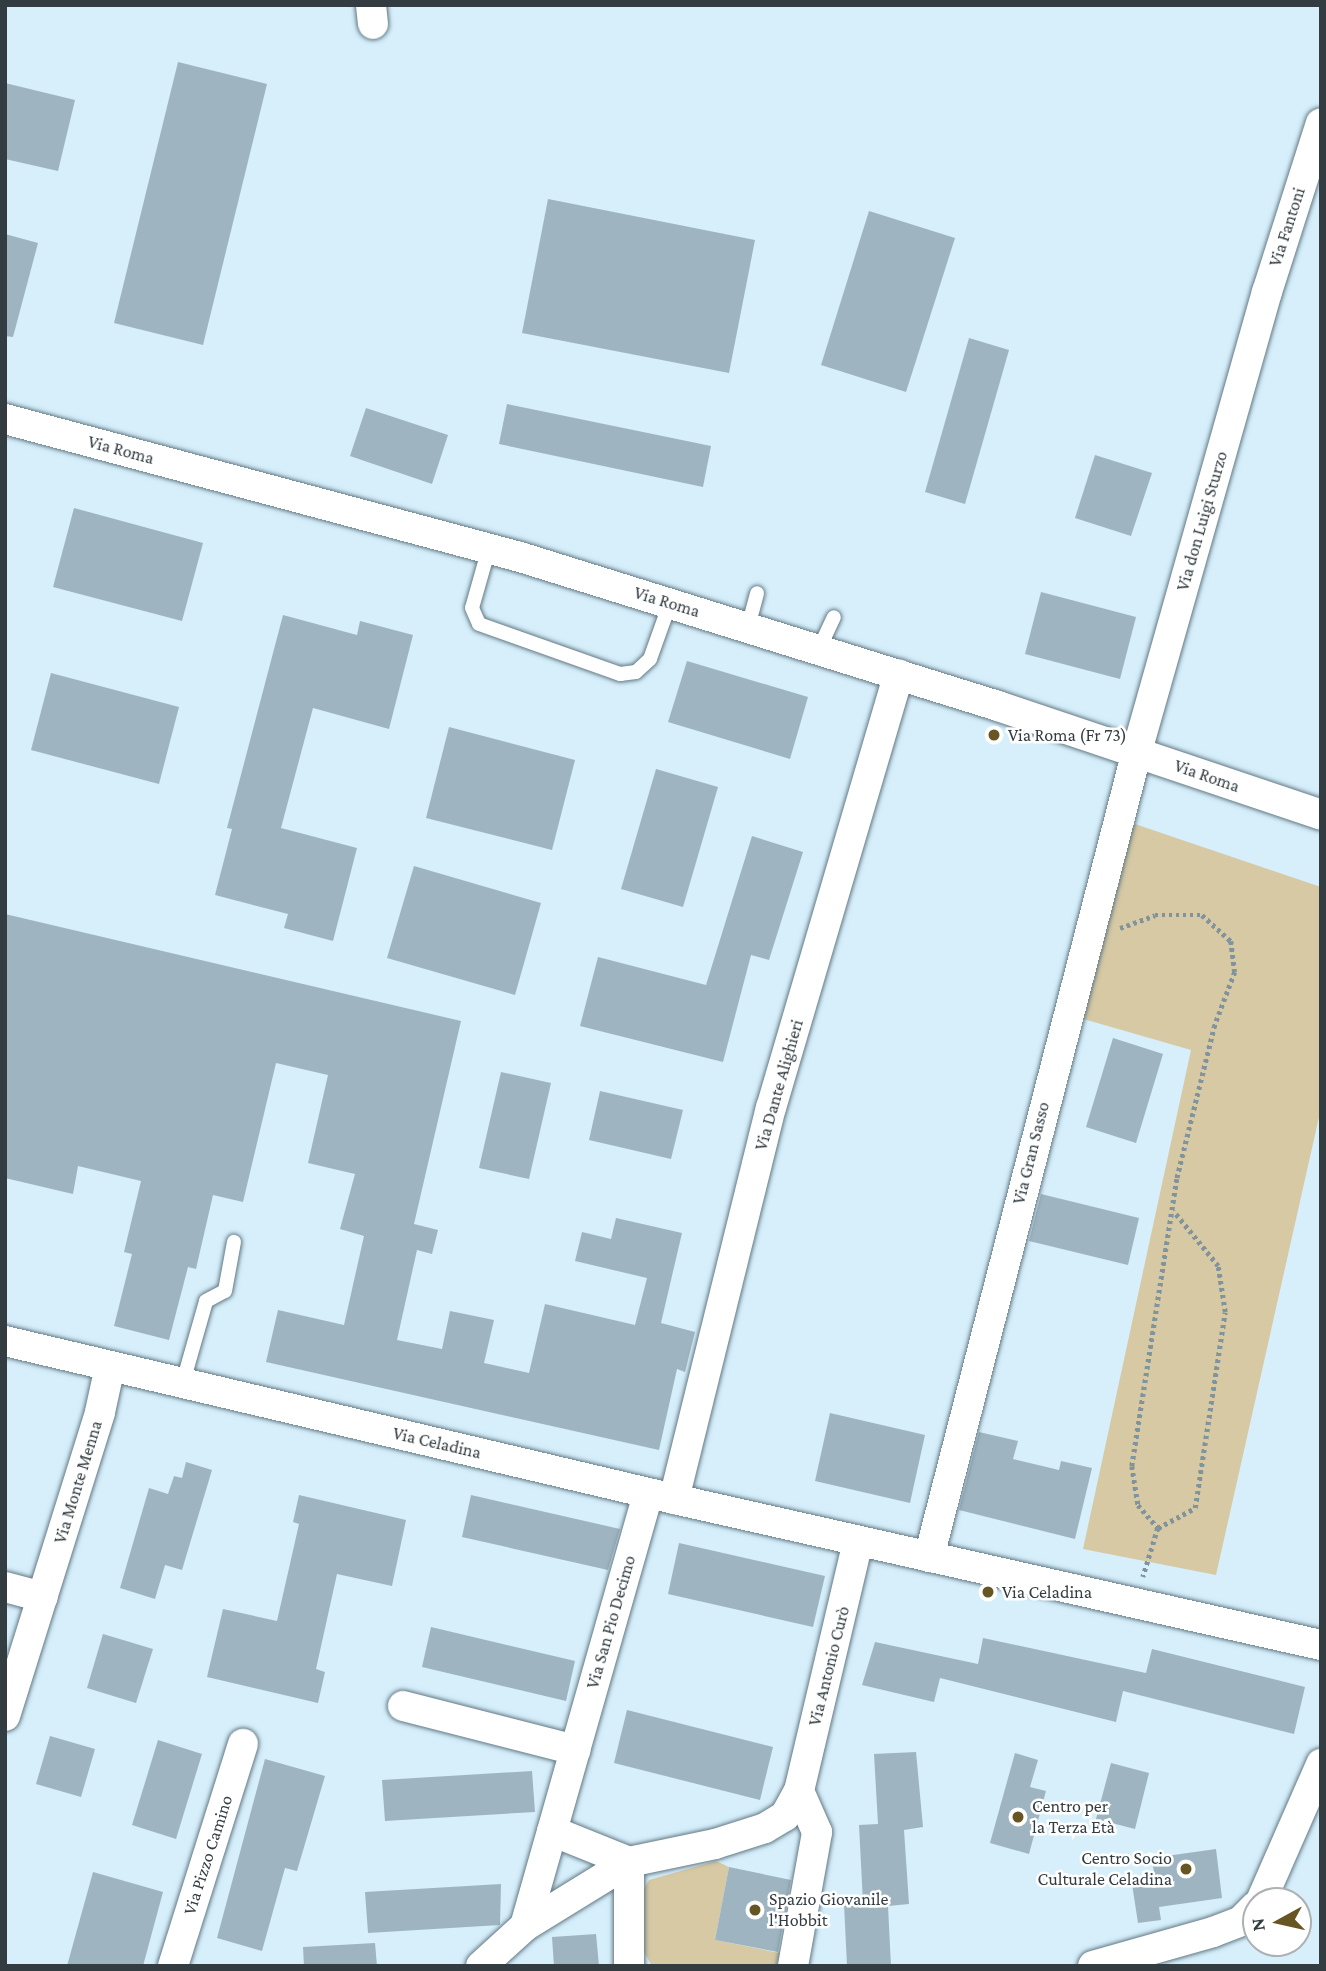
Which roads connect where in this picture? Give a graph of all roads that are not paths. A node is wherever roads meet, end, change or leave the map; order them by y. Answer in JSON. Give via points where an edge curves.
{"nodes":[{"id":1,"x":1321,"y":123,"type":"edge"},
{"id":2,"x":1267,"y":292,"type":"joint"},
{"id":3,"x":5,"y":419,"type":"edge"},
{"id":4,"x":489,"y":548,"type":"junction"},
{"id":5,"x":757,"y":593,"type":"dead end"},
{"id":6,"x":670,"y":603,"type":"junction"},
{"id":7,"x":835,"y":617,"type":"dead end"},
{"id":8,"x":748,"y":627,"type":"junction"},
{"id":9,"x":819,"y":649,"type":"junction"},
{"id":10,"x":899,"y":674,"type":"junction"},
{"id":11,"x":1137,"y":751,"type":"junction"},
{"id":12,"x":1321,"y":815,"type":"edge"},
{"id":13,"x":234,"y":1242,"type":"dead end"},
{"id":14,"x":5,"y":1341,"type":"edge"},
{"id":15,"x":110,"y":1366,"type":"junction"},
{"id":16,"x":183,"y":1382,"type":"junction"},
{"id":17,"x":661,"y":1496,"type":"junction"},
{"id":18,"x":858,"y":1541,"type":"junction"},
{"id":19,"x":929,"y":1557,"type":"junction"},
{"id":20,"x":5,"y":1587,"type":"edge"},
{"id":21,"x":43,"y":1597,"type":"junction"},
{"id":22,"x":1321,"y":1645,"type":"edge"},
{"id":23,"x":403,"y":1706,"type":"dead end"},
{"id":24,"x":5,"y":1716,"type":"edge"},
{"id":25,"x":243,"y":1744,"type":"dead end"},
{"id":26,"x":575,"y":1750,"type":"junction"},
{"id":27,"x":1321,"y":1764,"type":"edge"},
{"id":28,"x":799,"y":1791,"type":"junction"},
{"id":29,"x":552,"y":1831,"type":"junction"},
{"id":30,"x":629,"y":1862,"type":"junction"},
{"id":31,"x":1267,"y":1887,"type":"edge"},
{"id":32,"x":1242,"y":1920,"type":"edge"},
{"id":33,"x":511,"y":1944,"type":"edge"},
{"id":34,"x":173,"y":1966,"type":"edge"},
{"id":35,"x":481,"y":1966,"type":"edge"},
{"id":36,"x":629,"y":1966,"type":"edge"},
{"id":37,"x":793,"y":1966,"type":"edge"},
{"id":38,"x":1093,"y":1966,"type":"edge"}],
"edges":[{"from":1,"to":2,"type":"street","name":"Via Fantoni"},
{"from":2,"to":11,"type":"street","name":"Via don Luigi Sturzo"},
{"from":3,"to":4,"type":"street","name":"Via Roma"},
{"from":4,"to":6,"type":"street","name":"Via Roma"},
{"from":4,"to":6,"type":"lane","via":[[472,608],[479,624],[620,674],[636,671],[650,659]]},
{"from":5,"to":8,"type":"lane"},
{"from":6,"to":8,"type":"street","name":"Via Roma"},
{"from":7,"to":9,"type":"lane"},
{"from":8,"to":9,"type":"street","name":"Via Roma"},
{"from":9,"to":10,"type":"street","name":"Via Roma"},
{"from":10,"to":11,"type":"street","name":"Via Roma"},
{"from":10,"to":17,"type":"street","name":"Via Dante Alighieri"},
{"from":11,"to":12,"type":"street","name":"Via Roma"},
{"from":11,"to":19,"type":"street","name":"Via Gran Sasso"},
{"from":13,"to":16,"type":"lane","via":[[225,1291],[206,1301]]},
{"from":14,"to":15,"type":"street","name":"Via Celadina"},
{"from":15,"to":16,"type":"street","name":"Via Celadina"},
{"from":15,"to":21,"type":"street","name":"Via Monte Menna"},
{"from":16,"to":17,"type":"street","name":"Via Celadina"},
{"from":17,"to":18,"type":"street","name":"Via Celadina"},
{"from":17,"to":26,"type":"street","name":"Via San Pio Decimo"},
{"from":18,"to":19,"type":"street","name":"Via Celadina"},
{"from":18,"to":28,"type":"street","name":"Via Antonio Curò"},
{"from":19,"to":22,"type":"street","name":"Via Celadina"},
{"from":20,"to":21,"type":"street"},
{"from":21,"to":24,"type":"street","name":"Via Monte Menna"},
{"from":23,"to":26,"type":"street"},
{"from":25,"to":34,"type":"street","name":"Via Pizzo Camino"},
{"from":26,"to":29,"type":"street","name":"Via San Pio Decimo"},
{"from":27,"to":31,"type":"street"},
{"from":28,"to":30,"type":"street","name":"Via Antonio Curò","via":[[785,1816],[765,1828]]},
{"from":28,"to":37,"type":"street","via":[[817,1832]]},
{"from":29,"to":30,"type":"street"},
{"from":29,"to":33,"type":"street","name":"Via San Pio Decimo"},
{"from":30,"to":33,"type":"street"},
{"from":30,"to":36,"type":"street"},
{"from":32,"to":38,"type":"street"},
{"from":33,"to":35,"type":"street"}]}
